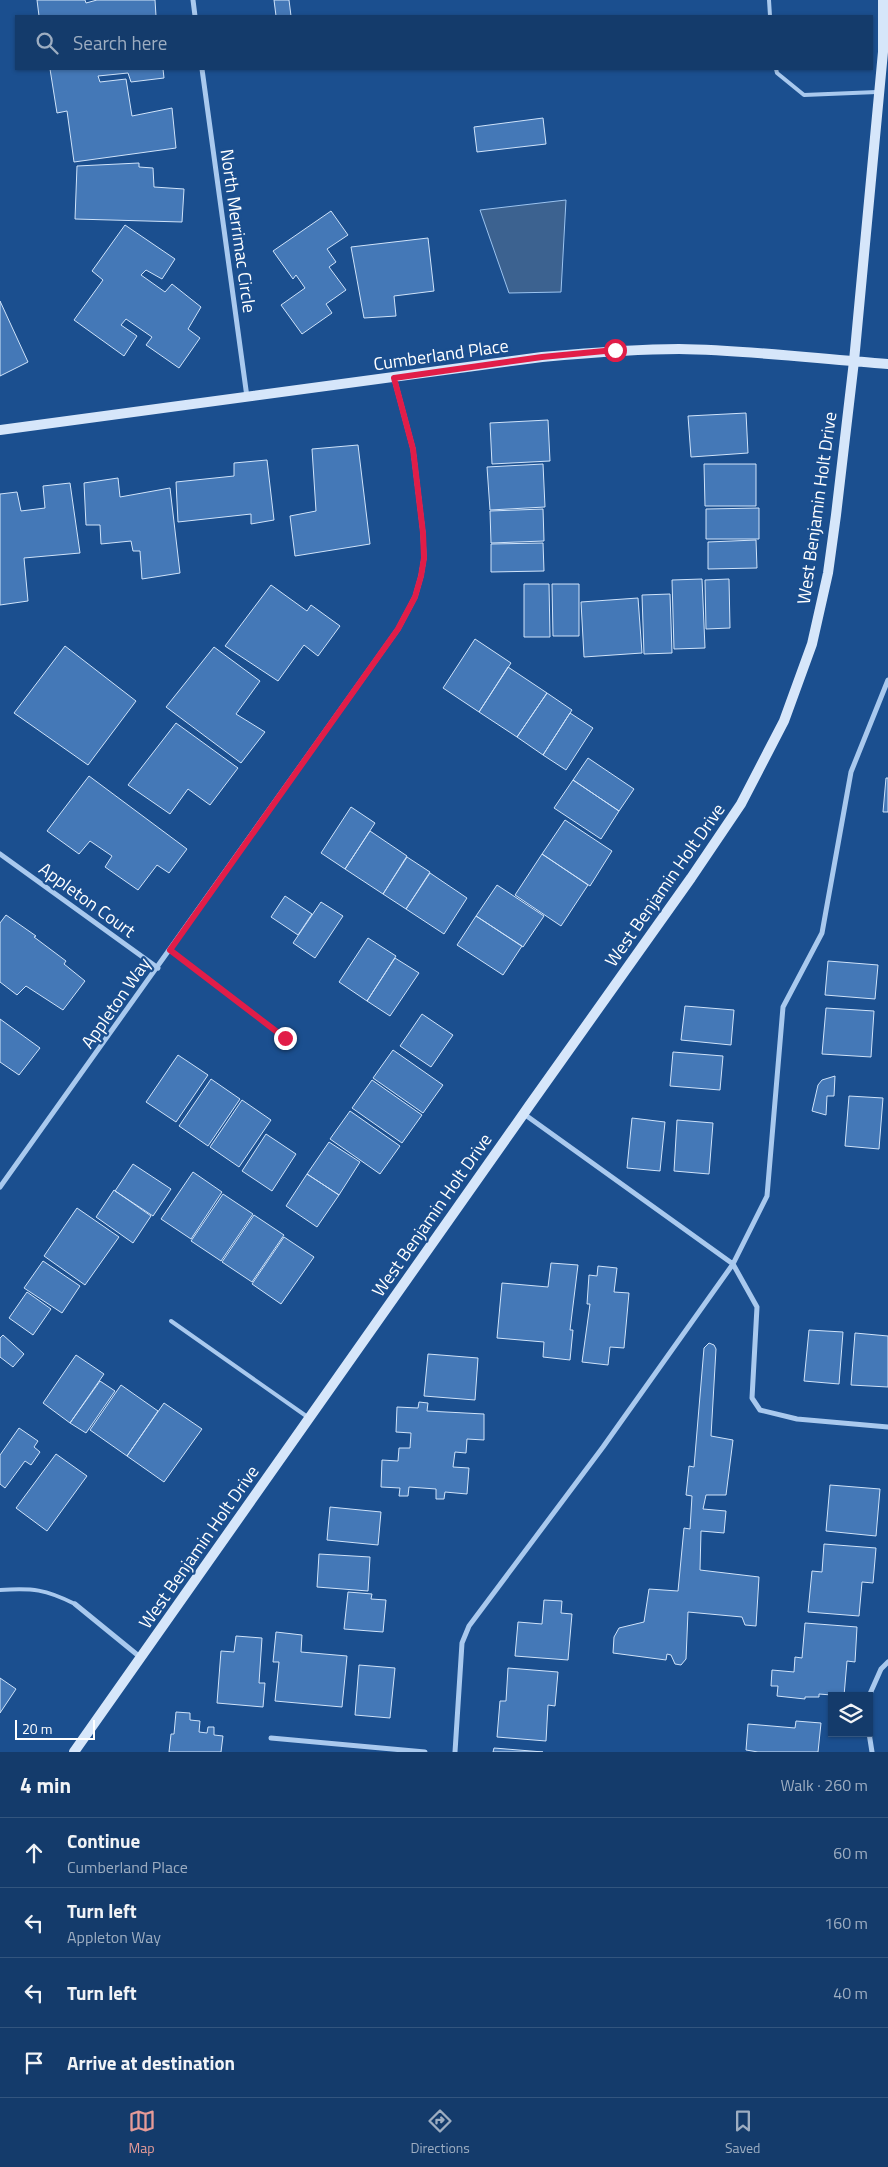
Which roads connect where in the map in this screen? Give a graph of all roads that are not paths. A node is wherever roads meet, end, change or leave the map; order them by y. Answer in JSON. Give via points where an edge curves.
{"nodes":[{"id":1,"x":193,"y":0,"type":"edge"},
{"id":2,"x":769,"y":0,"type":"edge"},
{"id":3,"x":882,"y":0,"type":"edge"},
{"id":4,"x":195,"y":15,"type":"edge"},
{"id":5,"x":770,"y":15,"type":"edge"},
{"id":6,"x":202,"y":70,"type":"edge"},
{"id":7,"x":776,"y":70,"type":"edge"},
{"id":8,"x":879,"y":92,"type":"junction"},
{"id":9,"x":854,"y":361,"type":"junction"},
{"id":10,"x":888,"y":364,"type":"edge"},
{"id":11,"x":394,"y":378,"type":"junction"},
{"id":12,"x":247,"y":397,"type":"junction"},
{"id":13,"x":0,"y":430,"type":"edge"},
{"id":14,"x":888,"y":680,"type":"edge"},
{"id":15,"x":0,"y":854,"type":"edge"},
{"id":16,"x":170,"y":950,"type":"junction"},
{"id":17,"x":158,"y":968,"type":"junction"},
{"id":18,"x":285,"y":1038,"type":"dead end"},
{"id":19,"x":523,"y":1114,"type":"junction"},
{"id":20,"x":0,"y":1188,"type":"edge"},
{"id":21,"x":733,"y":1264,"type":"junction"},
{"id":22,"x":171,"y":1320,"type":"dead end"},
{"id":23,"x":309,"y":1418,"type":"junction"},
{"id":24,"x":888,"y":1428,"type":"edge"},
{"id":25,"x":0,"y":1590,"type":"edge"},
{"id":26,"x":75,"y":1604,"type":"joint"},
{"id":27,"x":141,"y":1657,"type":"junction"},
{"id":28,"x":888,"y":1662,"type":"edge"},
{"id":29,"x":871,"y":1692,"type":"edge"},
{"id":30,"x":870,"y":1737,"type":"edge"},
{"id":31,"x":271,"y":1738,"type":"dead end"},
{"id":32,"x":74,"y":1752,"type":"edge"},
{"id":33,"x":425,"y":1752,"type":"edge"},
{"id":34,"x":455,"y":1752,"type":"edge"},
{"id":35,"x":872,"y":1752,"type":"edge"}],
"edges":[{"from":1,"to":4,"type":"street"},
{"from":2,"to":5,"type":"lane"},
{"from":3,"to":8,"type":"main road","name":"West Benjamin Holt Drive","via":[[883,52]]},
{"from":6,"to":12,"type":"street","name":"North Merrimac Circle"},
{"from":7,"to":8,"type":"lane","via":[[804,95]]},
{"from":8,"to":9,"type":"main road","name":"West Benjamin Holt Drive"},
{"from":9,"to":10,"type":"main road","name":"Cumberland Place"},
{"from":9,"to":11,"type":"main road","name":"Cumberland Place","via":[[746,352],[615,350]]},
{"from":9,"to":19,"type":"main road","name":"West Benjamin Holt Drive","via":[[828,573],[812,644],[784,721],[741,804]]},
{"from":11,"to":12,"type":"main road","name":"Cumberland Place"},
{"from":11,"to":16,"type":"street","name":"Appleton Way","via":[[413,449],[423,533],[424,558],[415,597],[398,629]]},
{"from":12,"to":13,"type":"main road","name":"Cumberland Place"},
{"from":14,"to":21,"type":"street","via":[[851,772],[822,932],[783,1007],[767,1196]]},
{"from":15,"to":17,"type":"street","name":"Appleton Court"},
{"from":16,"to":17,"type":"street","name":"Appleton Way"},
{"from":16,"to":18,"type":"lane"},
{"from":17,"to":20,"type":"street","name":"Appleton Way"},
{"from":19,"to":21,"type":"street"},
{"from":19,"to":23,"type":"main road","name":"West Benjamin Holt Drive"},
{"from":21,"to":24,"type":"street","via":[[757,1307],[752,1398],[760,1410],[797,1420]]},
{"from":21,"to":34,"type":"street","via":[[603,1447],[469,1626],[462,1643]]},
{"from":22,"to":23,"type":"lane"},
{"from":23,"to":27,"type":"main road","name":"West Benjamin Holt Drive"},
{"from":25,"to":26,"type":"lane","via":[[31,1588]]},
{"from":26,"to":27,"type":"street","name":"West Benjamin Holt Drive"},
{"from":27,"to":32,"type":"main road","name":"West Benjamin Holt Drive"},
{"from":28,"to":29,"type":"street","via":[[881,1669]]},
{"from":30,"to":35,"type":"street"},
{"from":31,"to":33,"type":"street"}]}
